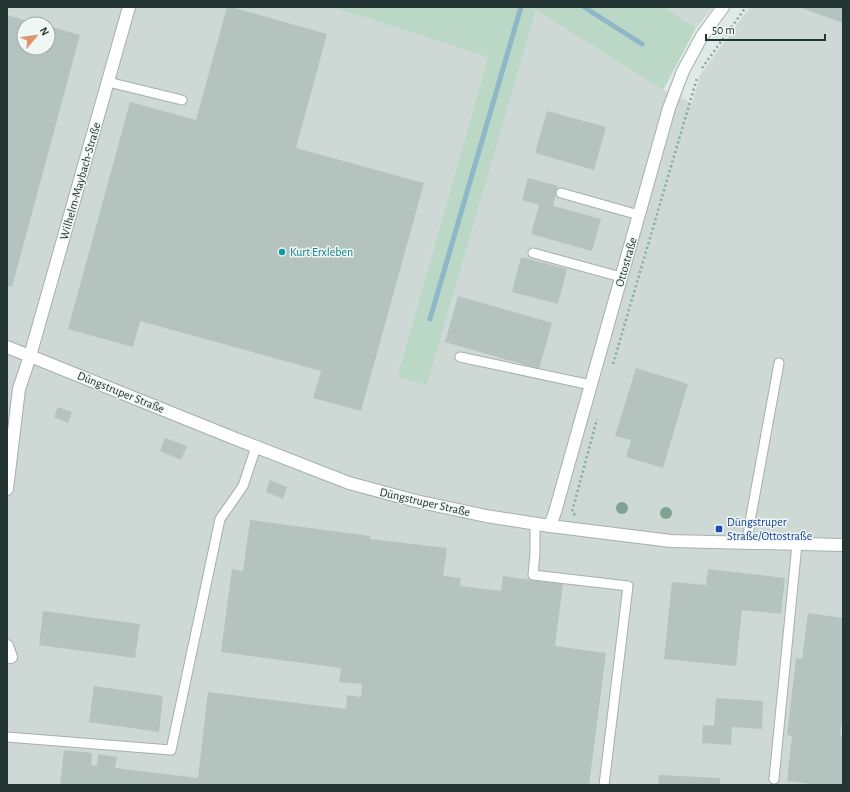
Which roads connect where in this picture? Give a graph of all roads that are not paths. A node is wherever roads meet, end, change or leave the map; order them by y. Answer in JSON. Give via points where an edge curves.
{"nodes":[{"id":1,"x":129,"y":7,"type":"edge"},
{"id":2,"x":723,"y":7,"type":"edge"},
{"id":3,"x":108,"y":82,"type":"junction"},
{"id":4,"x":182,"y":100,"type":"dead end"},
{"id":5,"x":561,"y":193,"type":"dead end"},
{"id":6,"x":639,"y":215,"type":"junction"},
{"id":7,"x":533,"y":253,"type":"dead end"},
{"id":8,"x":622,"y":277,"type":"junction"},
{"id":9,"x":7,"y":347,"type":"edge"},
{"id":10,"x":30,"y":356,"type":"junction"},
{"id":11,"x":460,"y":357,"type":"dead end"},
{"id":12,"x":779,"y":363,"type":"dead end"},
{"id":13,"x":591,"y":385,"type":"junction"},
{"id":14,"x":256,"y":447,"type":"junction"},
{"id":15,"x":7,"y":489,"type":"edge"},
{"id":16,"x":535,"y":524,"type":"junction"},
{"id":17,"x":550,"y":526,"type":"junction"},
{"id":18,"x":747,"y":542,"type":"junction"},
{"id":19,"x":797,"y":544,"type":"junction"},
{"id":20,"x":843,"y":545,"type":"edge"},
{"id":21,"x":7,"y":737,"type":"edge"},
{"id":22,"x":774,"y":779,"type":"dead end"},
{"id":23,"x":604,"y":785,"type":"edge"}],
"edges":[{"from":1,"to":3,"type":"street","name":"Wilhelm-Maybach-Straße"},
{"from":2,"to":6,"type":"street","name":"Ottostraße","via":[[702,36],[683,70]]},
{"from":3,"to":4,"type":"lane"},
{"from":3,"to":10,"type":"street","name":"Wilhelm-Maybach-Straße"},
{"from":5,"to":6,"type":"lane"},
{"from":6,"to":8,"type":"street","name":"Ottostraße"},
{"from":7,"to":8,"type":"lane"},
{"from":8,"to":13,"type":"street","name":"Ottostraße"},
{"from":9,"to":10,"type":"street","name":"Düngstruper Straße"},
{"from":10,"to":14,"type":"street","name":"Düngstruper Straße"},
{"from":10,"to":15,"type":"street","via":[[19,389]]},
{"from":11,"to":13,"type":"lane"},
{"from":12,"to":18,"type":"lane"},
{"from":13,"to":17,"type":"street","name":"Ottostraße"},
{"from":14,"to":16,"type":"street","name":"Düngstruper Straße","via":[[349,483],[486,516]]},
{"from":14,"to":21,"type":"lane","via":[[243,486],[220,519],[171,750]]},
{"from":16,"to":17,"type":"street","name":"Düngstruper Straße"},
{"from":16,"to":23,"type":"lane","via":[[533,575],[628,586]]},
{"from":17,"to":18,"type":"street","name":"Düngstruper Straße","via":[[671,541]]},
{"from":18,"to":19,"type":"street","name":"Düngstruper Straße"},
{"from":19,"to":20,"type":"street","name":"Düngstruper Straße"},
{"from":19,"to":22,"type":"lane"}]}
